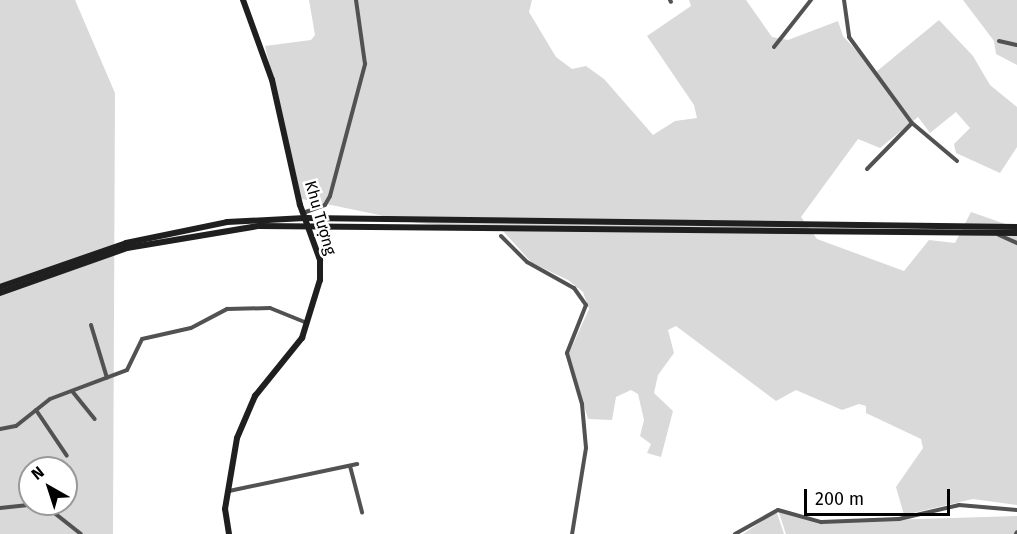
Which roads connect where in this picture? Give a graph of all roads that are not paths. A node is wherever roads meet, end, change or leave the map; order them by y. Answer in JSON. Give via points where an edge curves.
{"nodes":[{"id":1,"x":243,"y":0,"type":"edge"},
{"id":2,"x":356,"y":0,"type":"edge"},
{"id":3,"x":811,"y":0,"type":"edge"},
{"id":4,"x":844,"y":0,"type":"edge"},
{"id":5,"x":999,"y":41,"type":"dead end"},
{"id":6,"x":1017,"y":45,"type":"edge"},
{"id":7,"x":774,"y":47,"type":"dead end"},
{"id":8,"x":912,"y":123,"type":"junction"},
{"id":9,"x":957,"y":161,"type":"dead end"},
{"id":10,"x":867,"y":169,"type":"dead end"},
{"id":11,"x":305,"y":219,"type":"junction"},
{"id":12,"x":1017,"y":226,"type":"edge"},
{"id":13,"x":996,"y":233,"type":"junction"},
{"id":14,"x":1017,"y":233,"type":"edge"},
{"id":15,"x":501,"y":236,"type":"dead end"},
{"id":16,"x":1017,"y":243,"type":"edge"},
{"id":17,"x":0,"y":288,"type":"edge"},
{"id":18,"x":0,"y":293,"type":"edge"},
{"id":19,"x":307,"y":323,"type":"junction"},
{"id":20,"x":91,"y":326,"type":"dead end"},
{"id":21,"x":107,"y":378,"type":"junction"},
{"id":22,"x":72,"y":391,"type":"junction"},
{"id":23,"x":36,"y":410,"type":"junction"},
{"id":24,"x":94,"y":419,"type":"dead end"},
{"id":25,"x":0,"y":429,"type":"edge"},
{"id":26,"x":66,"y":456,"type":"dead end"},
{"id":27,"x":357,"y":464,"type":"dead end"},
{"id":28,"x":350,"y":466,"type":"junction"},
{"id":29,"x":227,"y":491,"type":"junction"},
{"id":30,"x":18,"y":506,"type":"edge"},
{"id":31,"x":0,"y":508,"type":"edge"},
{"id":32,"x":1017,"y":510,"type":"edge"},
{"id":33,"x":362,"y":512,"type":"dead end"},
{"id":34,"x":58,"y":516,"type":"edge"},
{"id":35,"x":81,"y":534,"type":"edge"},
{"id":36,"x":229,"y":534,"type":"edge"},
{"id":37,"x":572,"y":534,"type":"edge"},
{"id":38,"x":735,"y":534,"type":"edge"}],
"edges":[{"from":1,"to":11,"type":"main road","name":"Khu Tượng","via":[[272,80]]},
{"from":2,"to":11,"type":"street","via":[[365,64],[330,196],[325,205]]},
{"from":3,"to":7,"type":"street"},
{"from":4,"to":8,"type":"street","via":[[846,33]]},
{"from":5,"to":6,"type":"street"},
{"from":8,"to":9,"type":"street"},
{"from":8,"to":10,"type":"street"},
{"from":11,"to":12,"type":"main road"},
{"from":11,"to":13,"type":"main road"},
{"from":11,"to":17,"type":"main road","via":[[187,229],[126,243]]},
{"from":11,"to":18,"type":"main road","via":[[187,235],[127,248]]},
{"from":11,"to":19,"type":"main road","name":"Khu Tượng","via":[[320,260],[316,300]]},
{"from":13,"to":14,"type":"main road"},
{"from":13,"to":16,"type":"street"},
{"from":15,"to":37,"type":"street","via":[[527,262],[574,288],[585,305],[567,353],[582,404],[586,448]]},
{"from":19,"to":21,"type":"street","via":[[270,308],[227,309],[191,328],[142,339],[127,370]]},
{"from":19,"to":29,"type":"main road","name":"Khu Tượng","via":[[294,351],[251,403]]},
{"from":20,"to":21,"type":"street"},
{"from":21,"to":22,"type":"street"},
{"from":22,"to":23,"type":"street"},
{"from":22,"to":24,"type":"street"},
{"from":23,"to":25,"type":"street","via":[[16,426]]},
{"from":23,"to":26,"type":"street"},
{"from":27,"to":28,"type":"street"},
{"from":28,"to":29,"type":"street"},
{"from":28,"to":33,"type":"street"},
{"from":29,"to":36,"type":"main road","name":"Khu Tượng"},
{"from":30,"to":31,"type":"street"},
{"from":32,"to":38,"type":"street","via":[[959,505],[899,519],[821,522],[778,510]]},
{"from":34,"to":35,"type":"street"}]}
